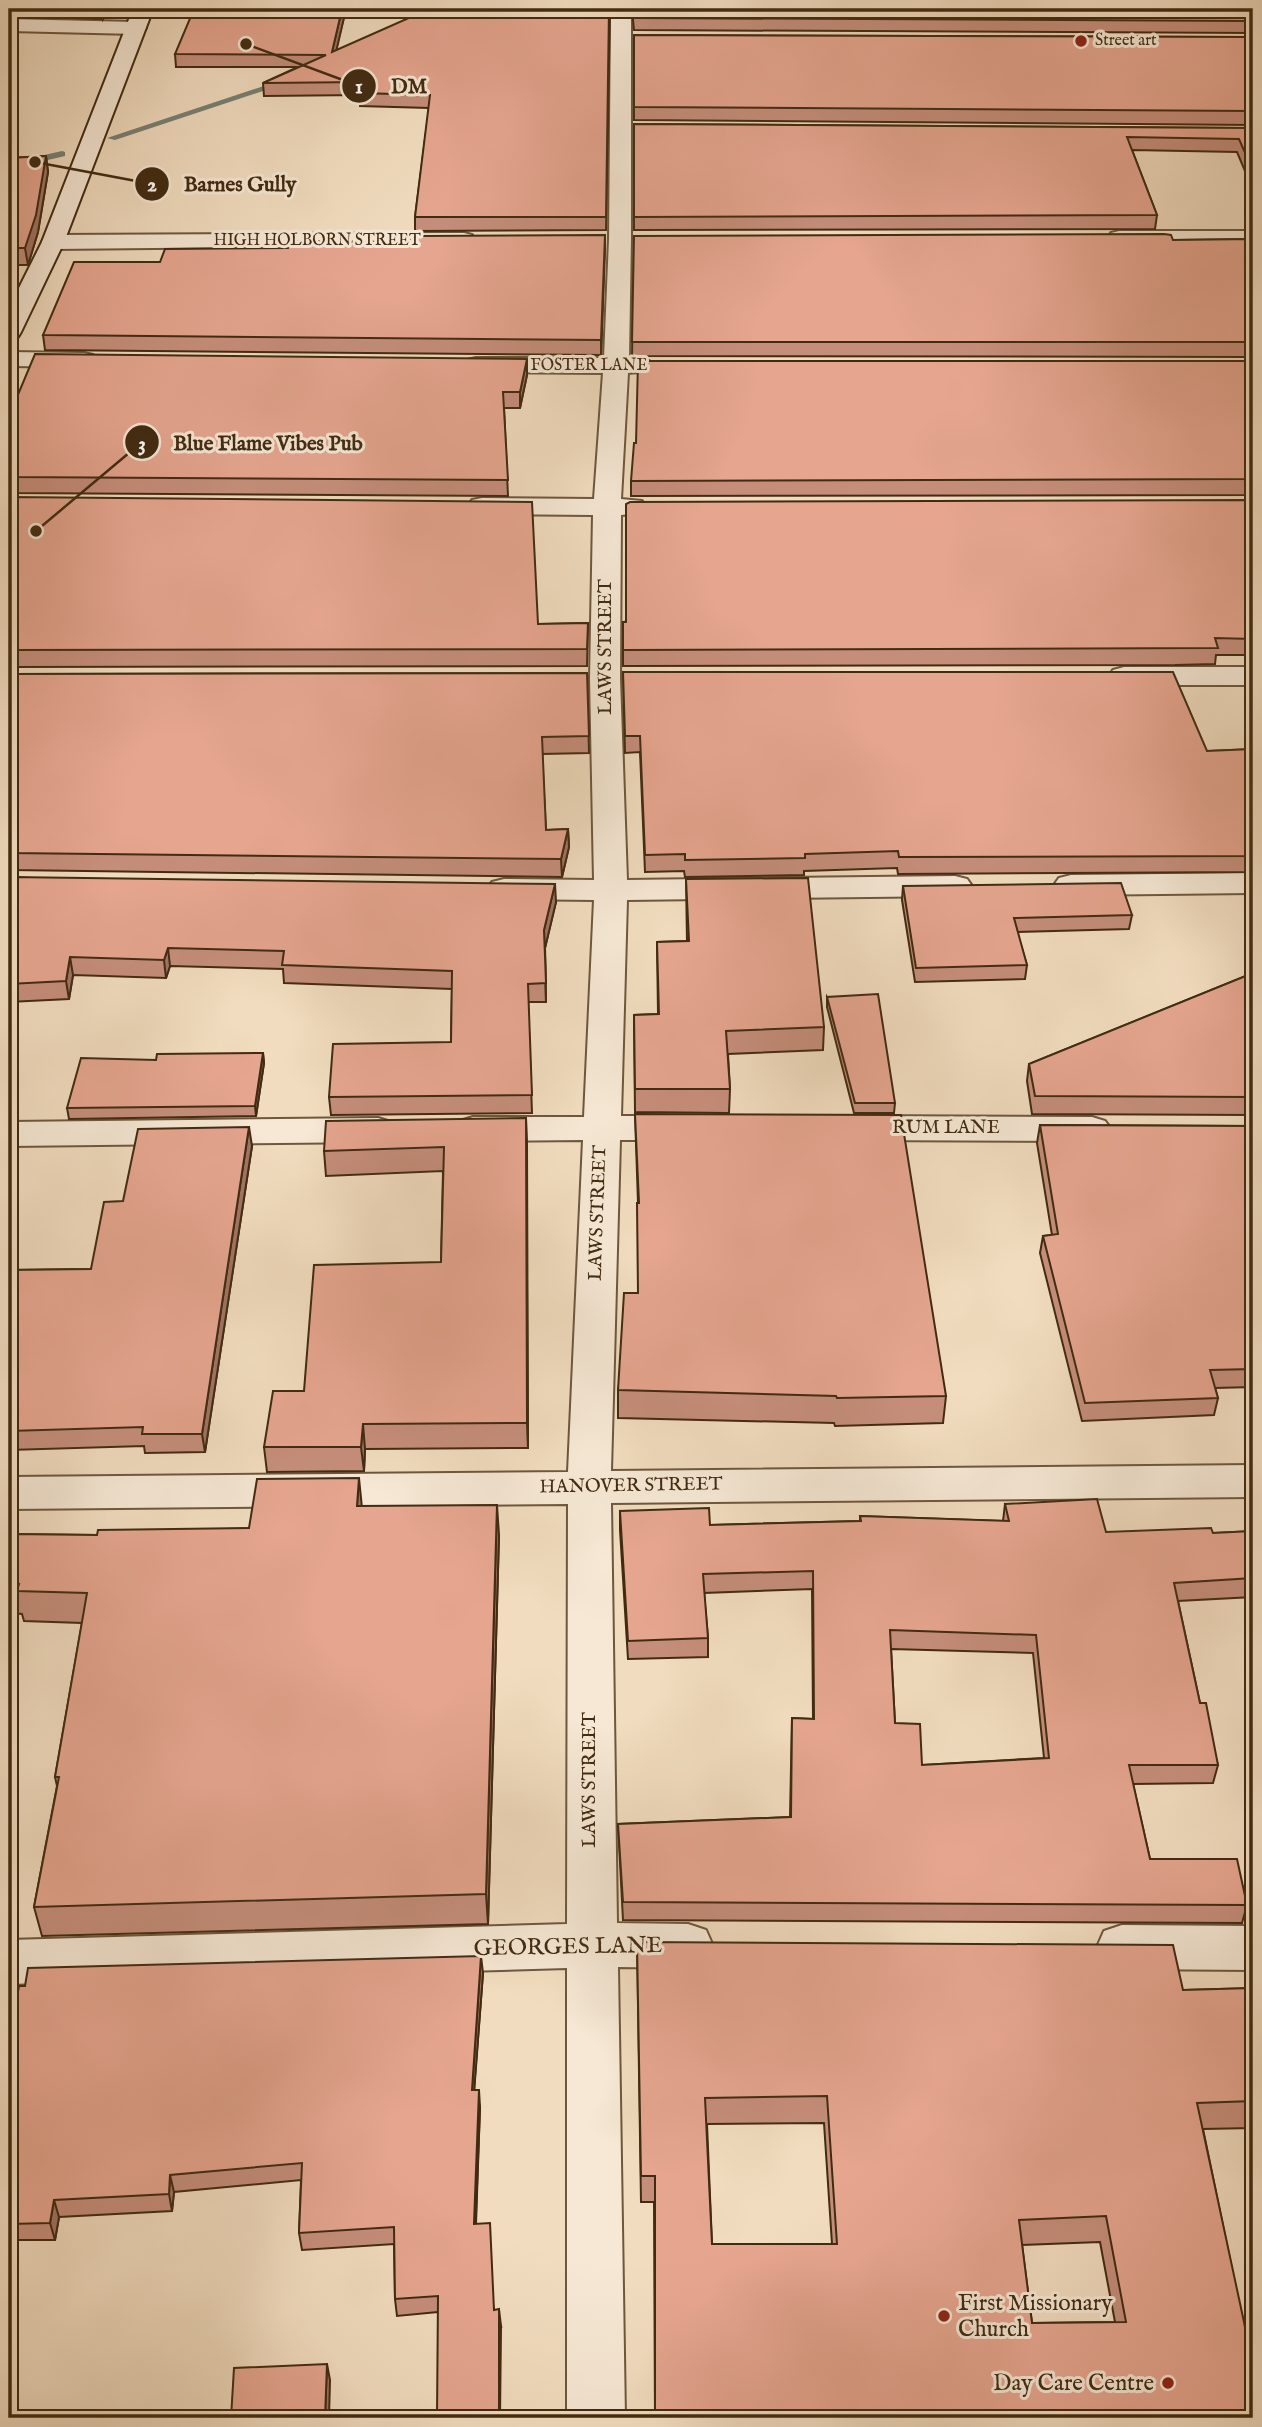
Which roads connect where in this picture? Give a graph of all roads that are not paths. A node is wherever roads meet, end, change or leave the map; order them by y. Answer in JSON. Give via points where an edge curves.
{"nodes":[{"id":1,"x":621,"y":9,"type":"edge"},
{"id":2,"x":139,"y":18,"type":"edge"},
{"id":3,"x":9,"y":25,"type":"edge"},
{"id":4,"x":620,"y":129,"type":"junction"},
{"id":5,"x":647,"y":129,"type":"edge"},
{"id":6,"x":1104,"y":238,"type":"edge"},
{"id":7,"x":1253,"y":238,"type":"edge"},
{"id":8,"x":481,"y":240,"type":"edge"},
{"id":9,"x":53,"y":242,"type":"junction"},
{"id":10,"x":9,"y":332,"type":"edge"},
{"id":11,"x":9,"y":359,"type":"edge"},
{"id":12,"x":105,"y":360,"type":"edge"},
{"id":13,"x":451,"y":365,"type":"edge"},
{"id":14,"x":616,"y":366,"type":"junction"},
{"id":15,"x":657,"y":366,"type":"edge"},
{"id":16,"x":454,"y":506,"type":"edge"},
{"id":17,"x":607,"y":507,"type":"junction"},
{"id":18,"x":662,"y":507,"type":"edge"},
{"id":19,"x":1101,"y":676,"type":"edge"},
{"id":20,"x":1253,"y":676,"type":"edge"},
{"id":21,"x":1253,"y":883,"type":"edge"},
{"id":22,"x":1044,"y":885,"type":"edge"},
{"id":23,"x":988,"y":886,"type":"edge"},
{"id":24,"x":474,"y":888,"type":"edge"},
{"id":25,"x":611,"y":890,"type":"junction"},
{"id":26,"x":601,"y":1128,"type":"junction"},
{"id":27,"x":726,"y":1128,"type":"edge"},
{"id":28,"x":823,"y":1128,"type":"edge"},
{"id":29,"x":1128,"y":1129,"type":"edge"},
{"id":30,"x":9,"y":1134,"type":"edge"},
{"id":31,"x":1253,"y":1480,"type":"edge"},
{"id":32,"x":589,"y":1487,"type":"junction"},
{"id":33,"x":9,"y":1493,"type":"edge"},
{"id":34,"x":591,"y":1945,"type":"junction"},
{"id":35,"x":729,"y":1946,"type":"edge"},
{"id":36,"x":1074,"y":1947,"type":"edge"},
{"id":37,"x":1253,"y":1948,"type":"edge"},
{"id":38,"x":9,"y":1962,"type":"edge"},
{"id":39,"x":596,"y":2418,"type":"edge"}],
"edges":[{"from":1,"to":4,"type":"street","name":"LAWS STREET","via":[[628,39]]},
{"from":2,"to":3,"type":"street"},
{"from":2,"to":9,"type":"street"},
{"from":4,"to":5,"type":"street"},
{"from":4,"to":14,"type":"street","name":"LAWS STREET"},
{"from":6,"to":7,"type":"street"},
{"from":8,"to":9,"type":"street","name":"HIGH HOLBORN STREET"},
{"from":9,"to":10,"type":"street"},
{"from":11,"to":12,"type":"street"},
{"from":13,"to":14,"type":"street","name":"FOSTER LANE"},
{"from":14,"to":15,"type":"street","name":"FOSTER LANE"},
{"from":14,"to":17,"type":"street","name":"LAWS STREET"},
{"from":16,"to":17,"type":"street"},
{"from":17,"to":18,"type":"street"},
{"from":17,"to":25,"type":"street","name":"LAWS STREET","via":[[605,678]]},
{"from":19,"to":20,"type":"street"},
{"from":21,"to":22,"type":"street"},
{"from":23,"to":25,"type":"street"},
{"from":24,"to":25,"type":"street"},
{"from":25,"to":26,"type":"street","name":"LAWS STREET"},
{"from":26,"to":27,"type":"street"},
{"from":26,"to":30,"type":"street"},
{"from":26,"to":32,"type":"street","name":"LAWS STREET"},
{"from":28,"to":29,"type":"street","name":"RUM LANE"},
{"from":31,"to":32,"type":"street","name":"HANOVER STREET"},
{"from":32,"to":33,"type":"street","name":"HANOVER STREET"},
{"from":32,"to":34,"type":"street","name":"LAWS STREET"},
{"from":34,"to":35,"type":"street","name":"GEORGES LANE"},
{"from":34,"to":38,"type":"street","name":"GEORGES LANE"},
{"from":34,"to":39,"type":"street","name":"LAWS STREET"},
{"from":36,"to":37,"type":"street"}]}
